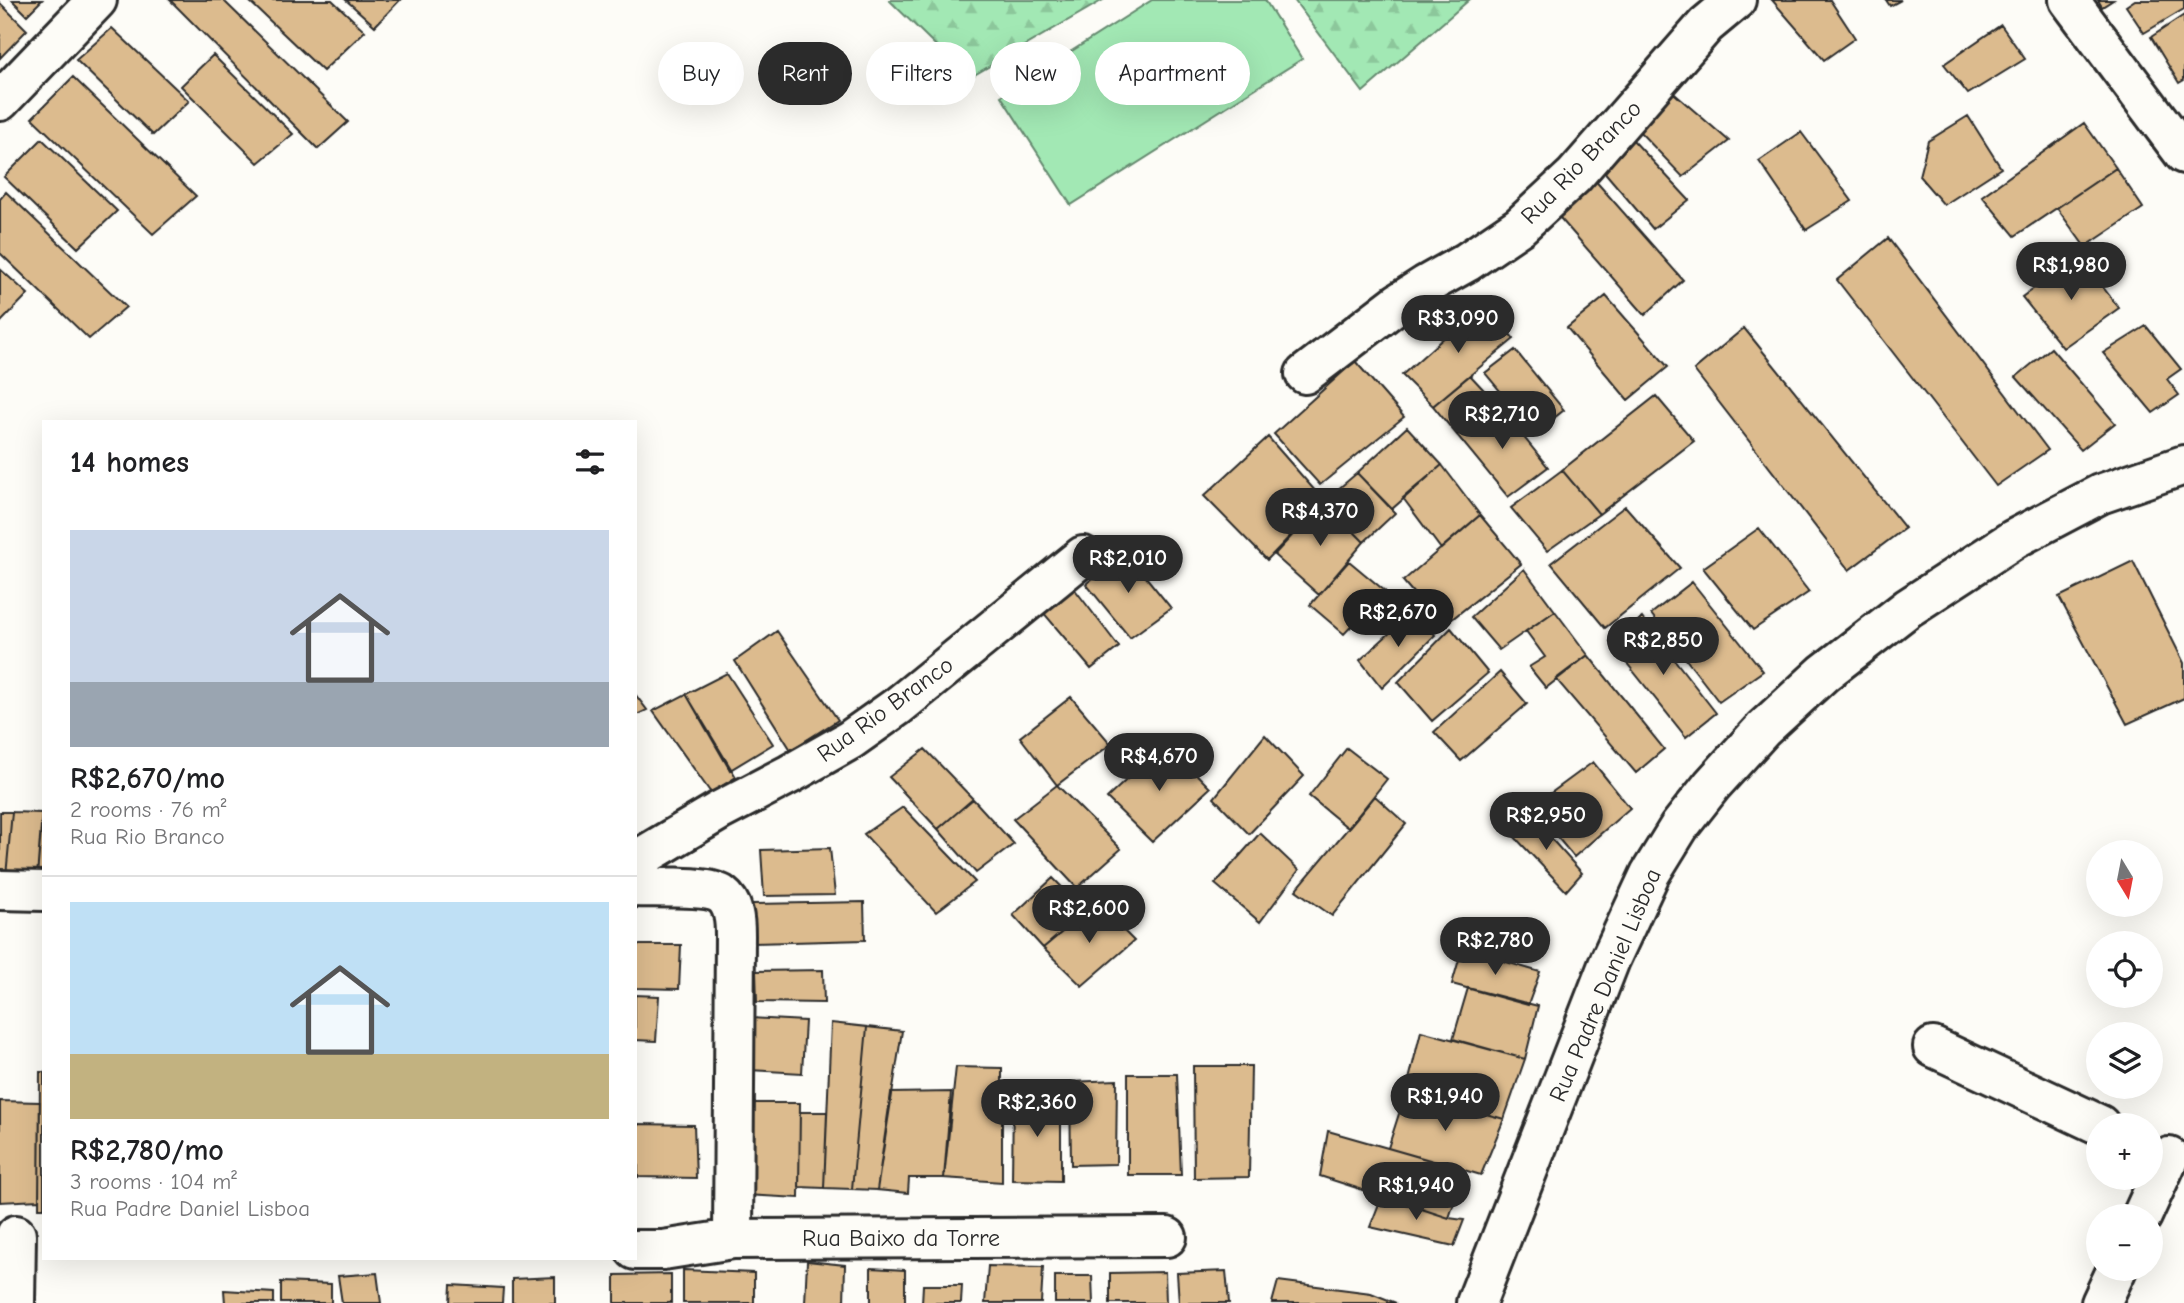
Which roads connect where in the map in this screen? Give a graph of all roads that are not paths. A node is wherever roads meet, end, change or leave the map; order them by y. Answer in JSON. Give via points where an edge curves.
{"nodes":[{"id":1,"x":97,"y":0,"type":"edge"},
{"id":2,"x":1735,"y":0,"type":"edge"},
{"id":3,"x":2069,"y":0,"type":"edge"},
{"id":4,"x":0,"y":101,"type":"edge"},
{"id":5,"x":2184,"y":154,"type":"edge"},
{"id":6,"x":1305,"y":374,"type":"dead end"},
{"id":7,"x":2184,"y":465,"type":"edge"},
{"id":8,"x":1083,"y":556,"type":"dead end"},
{"id":9,"x":637,"y":860,"type":"edge"},
{"id":10,"x":637,"y":887,"type":"edge"},
{"id":11,"x":0,"y":890,"type":"edge"},
{"id":12,"x":42,"y":891,"type":"edge"},
{"id":13,"x":1933,"y":1047,"type":"dead end"},
{"id":14,"x":2086,"y":1118,"type":"edge"},
{"id":15,"x":2168,"y":1157,"type":"edge"},
{"id":16,"x":2147,"y":1204,"type":"edge"},
{"id":17,"x":20,"y":1235,"type":"edge"},
{"id":18,"x":1167,"y":1237,"type":"dead end"},
{"id":19,"x":733,"y":1239,"type":"junction"},
{"id":20,"x":637,"y":1250,"type":"edge"},
{"id":21,"x":2111,"y":1281,"type":"edge"},
{"id":22,"x":15,"y":1303,"type":"edge"},
{"id":23,"x":1476,"y":1303,"type":"edge"},
{"id":24,"x":2101,"y":1303,"type":"edge"}],
"edges":[{"from":1,"to":4,"type":"street"},
{"from":2,"to":6,"type":"street","name":"Rua Rio Branco","via":[[1706,25],[1574,176],[1520,226],[1398,303]]},
{"from":3,"to":5,"type":"street"},
{"from":7,"to":23,"type":"street","name":"Rua Padre Daniel Lisboa","via":[[2100,494],[2014,539],[1908,608],[1824,673],[1763,729],[1712,785],[1650,874],[1610,960]]},
{"from":8,"to":9,"type":"street","name":"Rua Rio Branco","via":[[860,733]]},
{"from":10,"to":19,"type":"street","via":[[704,889],[721,893],[731,905],[735,935]]},
{"from":11,"to":12,"type":"street"},
{"from":13,"to":14,"type":"street"},
{"from":15,"to":16,"type":"street"},
{"from":17,"to":22,"type":"street"},
{"from":18,"to":19,"type":"street","name":"Rua Baixo da Torre"},
{"from":19,"to":20,"type":"street","name":"Rua Baixo da Torre"},
{"from":21,"to":24,"type":"street"}]}
